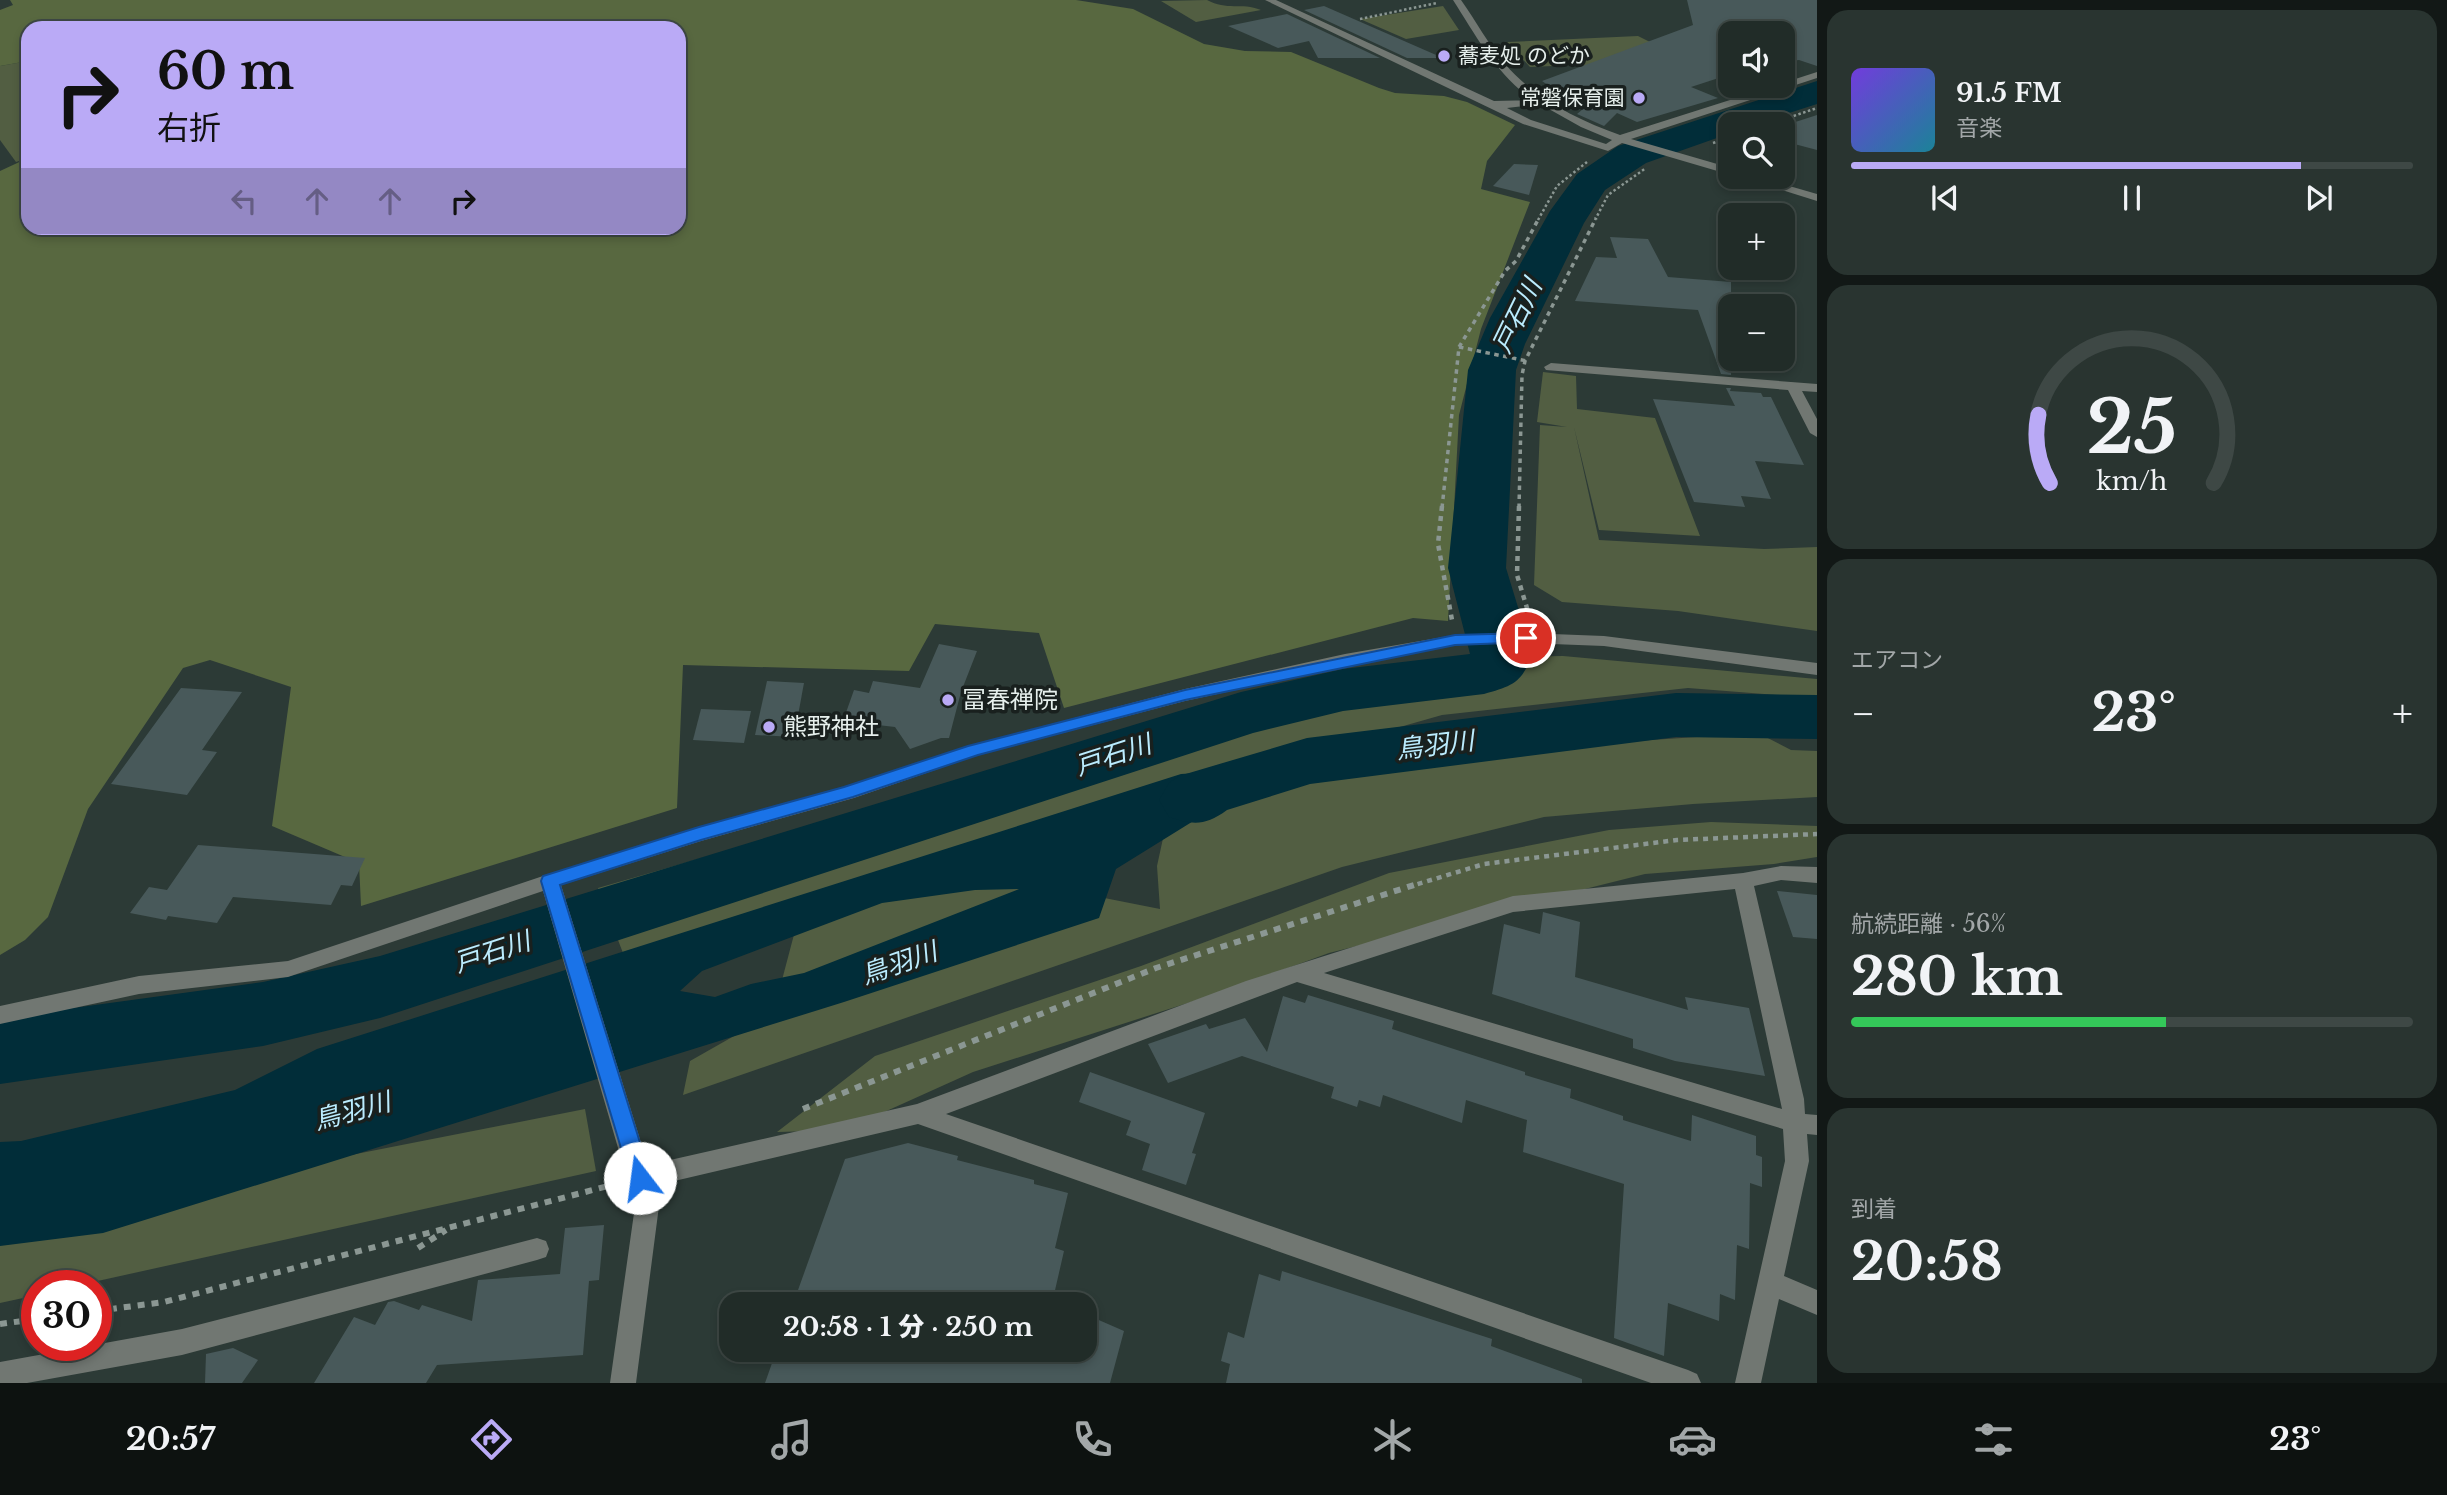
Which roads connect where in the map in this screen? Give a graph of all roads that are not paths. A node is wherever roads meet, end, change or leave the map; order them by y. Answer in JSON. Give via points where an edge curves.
{"nodes":[{"id":1,"x":1269,"y":0,"type":"edge"},
{"id":2,"x":1457,"y":0,"type":"edge"},
{"id":3,"x":1817,"y":75,"type":"edge"},
{"id":4,"x":1541,"y":101,"type":"junction"},
{"id":5,"x":1492,"y":104,"type":"junction"},
{"id":6,"x":1625,"y":141,"type":"junction"},
{"id":7,"x":1718,"y":168,"type":"edge"},
{"id":8,"x":1787,"y":189,"type":"edge"},
{"id":9,"x":1817,"y":198,"type":"edge"},
{"id":10,"x":1551,"y":367,"type":"dead end"},
{"id":11,"x":1793,"y":386,"type":"junction"},
{"id":12,"x":1817,"y":388,"type":"edge"},
{"id":13,"x":1817,"y":433,"type":"edge"},
{"id":14,"x":1817,"y":669,"type":"edge"},
{"id":15,"x":1817,"y":875,"type":"edge"},
{"id":16,"x":1743,"y":881,"type":"junction"},
{"id":17,"x":553,"y":890,"type":"junction"},
{"id":18,"x":1300,"y":974,"type":"junction"},
{"id":19,"x":0,"y":1015,"type":"edge"},
{"id":20,"x":918,"y":1114,"type":"junction"},
{"id":21,"x":1807,"y":1124,"type":"edge"},
{"id":22,"x":640,"y":1178,"type":"junction"},
{"id":23,"x":537,"y":1249,"type":"dead end"},
{"id":24,"x":1770,"y":1282,"type":"junction"},
{"id":25,"x":1817,"y":1303,"type":"edge"},
{"id":26,"x":0,"y":1375,"type":"edge"},
{"id":27,"x":625,"y":1383,"type":"edge"},
{"id":28,"x":1688,"y":1383,"type":"edge"},
{"id":29,"x":1748,"y":1383,"type":"edge"}],
"edges":[{"from":1,"to":5,"type":"street"},
{"from":2,"to":4,"type":"street","via":[[1508,73]]},
{"from":3,"to":6,"type":"street"},
{"from":4,"to":5,"type":"street"},
{"from":4,"to":6,"type":"street"},
{"from":5,"to":6,"type":"street","via":[[1527,122],[1608,148]]},
{"from":6,"to":7,"type":"street"},
{"from":8,"to":9,"type":"street"},
{"from":10,"to":11,"type":"street"},
{"from":11,"to":12,"type":"street"},
{"from":11,"to":13,"type":"street"},
{"from":14,"to":17,"type":"street","via":[[1604,641],[1463,639],[1233,684],[974,750],[847,793],[699,834]]},
{"from":15,"to":16,"type":"street","via":[[1781,873]]},
{"from":16,"to":18,"type":"street","via":[[1513,904]]},
{"from":16,"to":21,"type":"street","via":[[1793,1099]]},
{"from":17,"to":19,"type":"street","via":[[288,968],[139,985]]},
{"from":17,"to":22,"type":"street"},
{"from":18,"to":20,"type":"street","via":[[1254,987]]},
{"from":18,"to":21,"type":"street"},
{"from":20,"to":22,"type":"street"},
{"from":20,"to":28,"type":"street"},
{"from":21,"to":24,"type":"street"},
{"from":22,"to":27,"type":"street","via":[[647,1206]]},
{"from":23,"to":26,"type":"street","via":[[182,1342]]},
{"from":24,"to":25,"type":"street"},
{"from":24,"to":29,"type":"street"}]}
